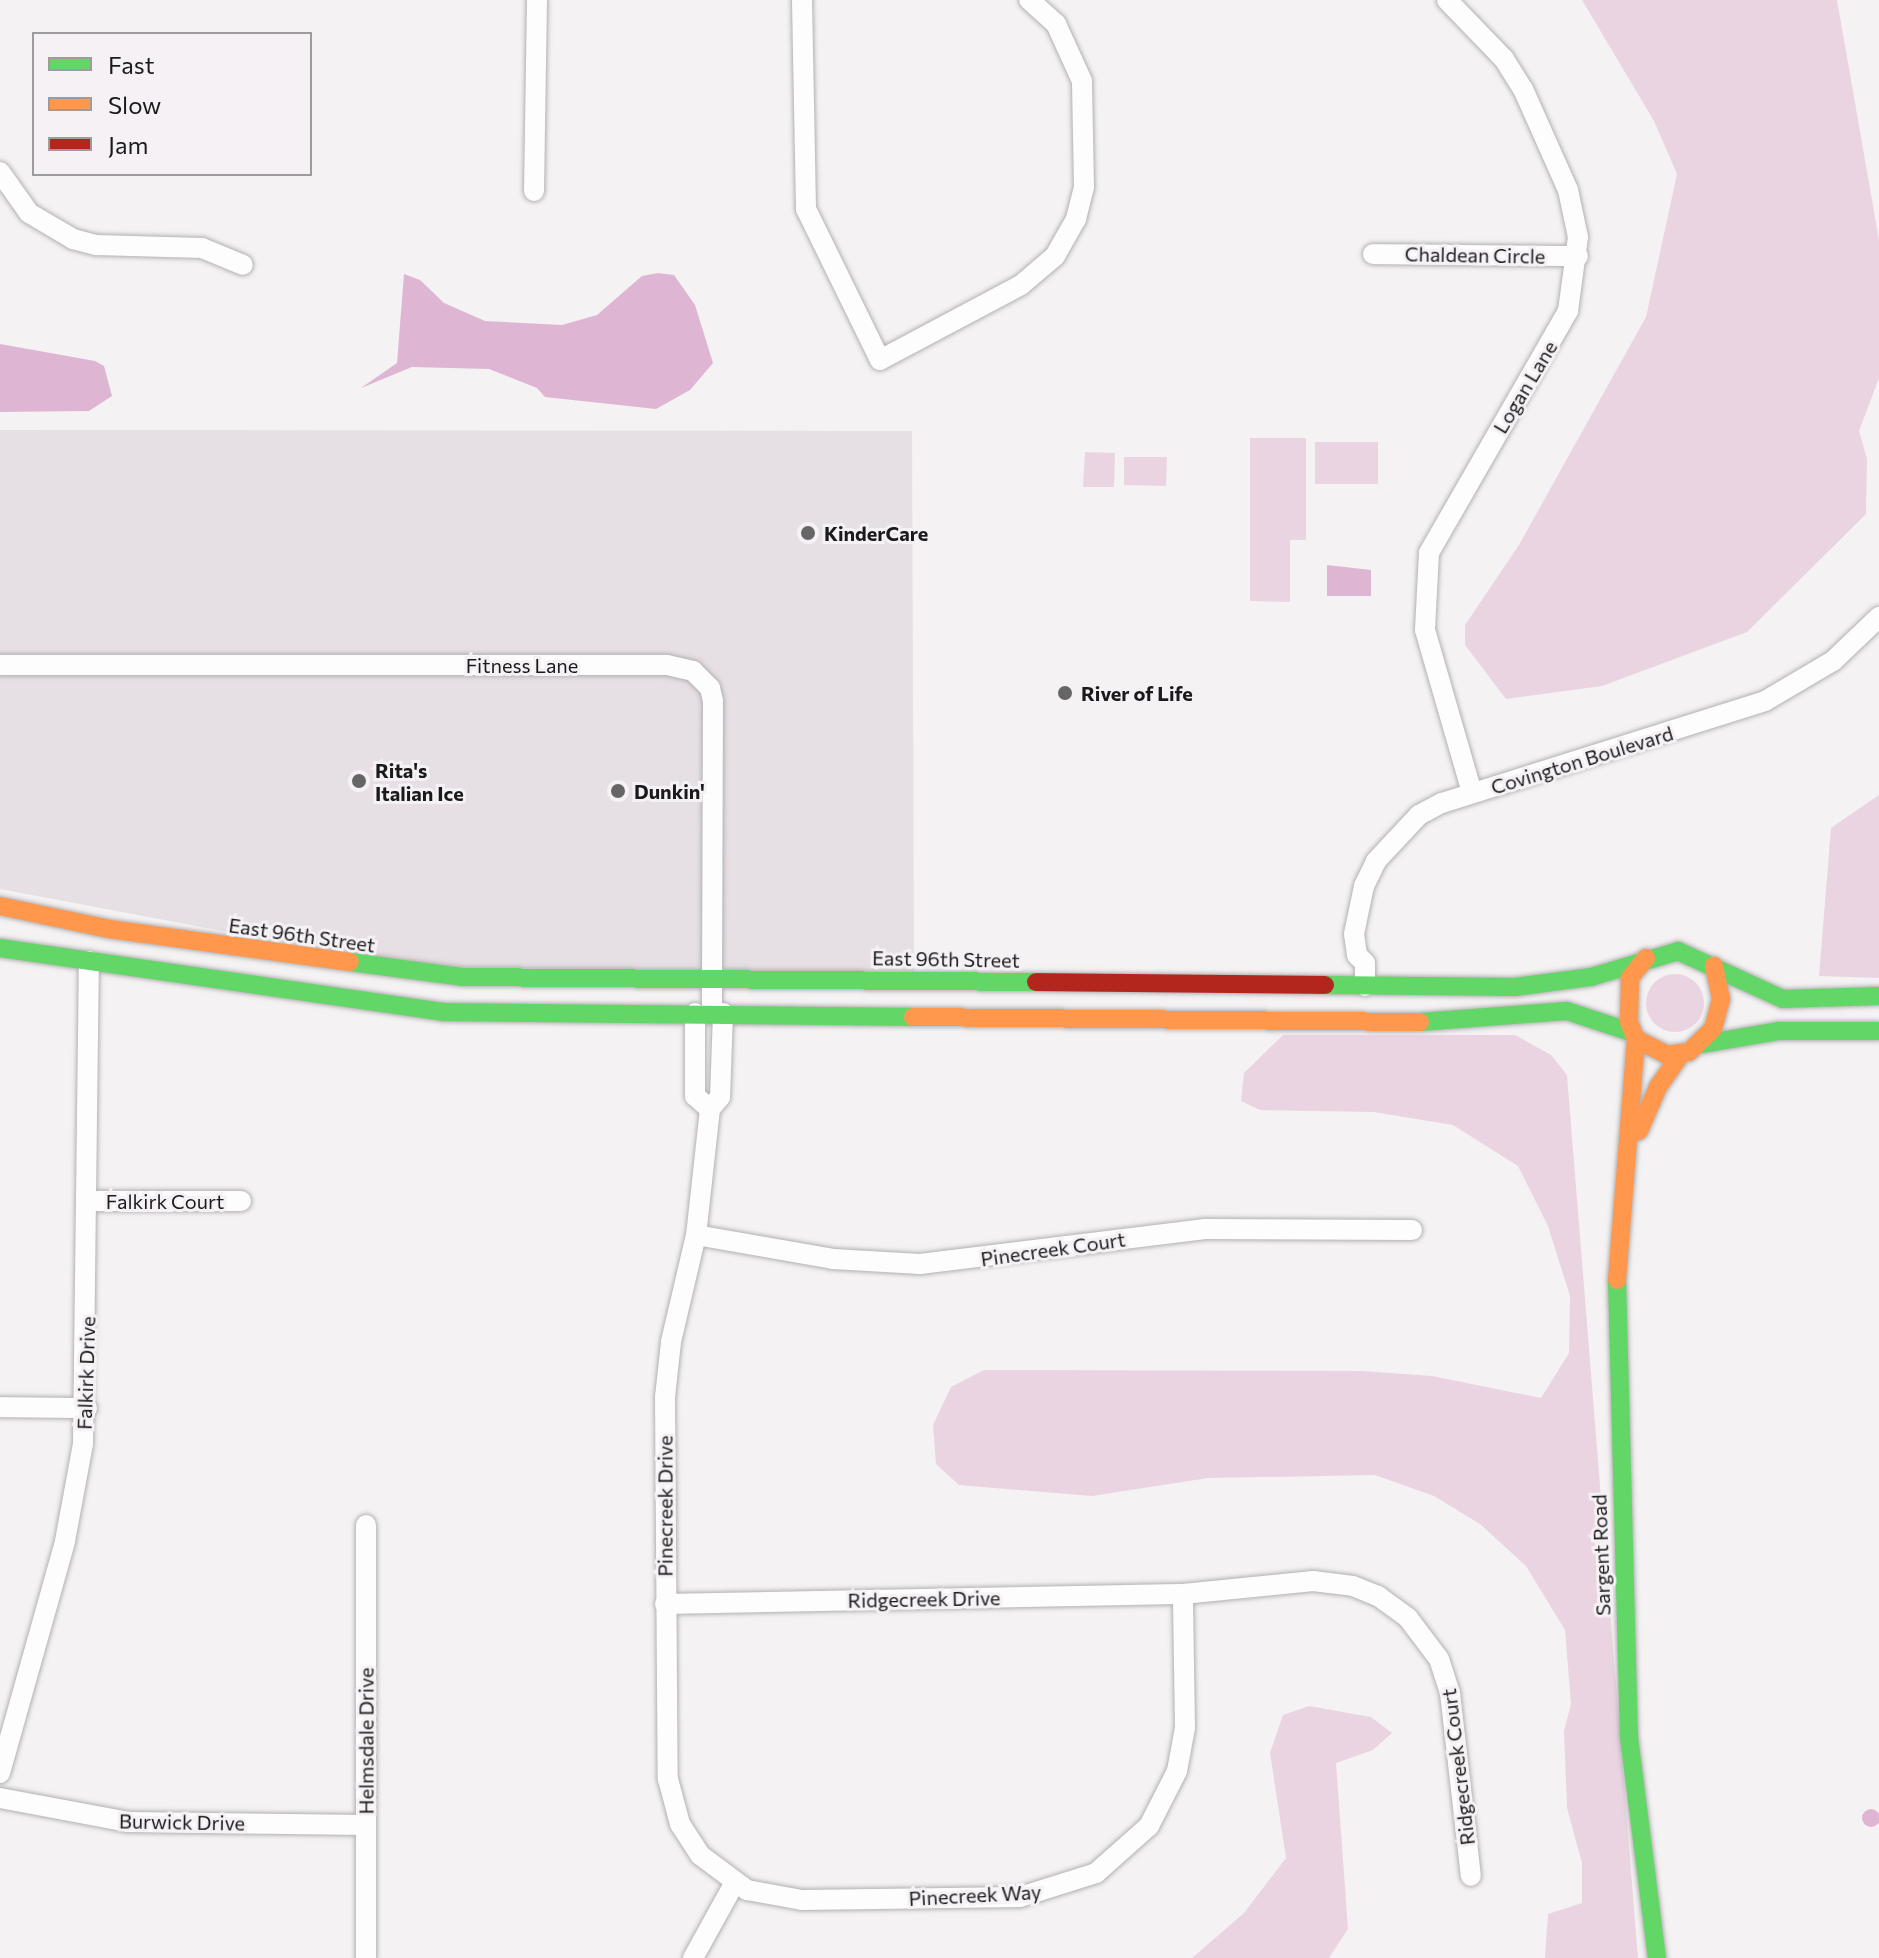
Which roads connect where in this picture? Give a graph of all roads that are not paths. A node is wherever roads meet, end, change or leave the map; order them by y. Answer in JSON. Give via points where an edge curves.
{"nodes":[{"id":1,"x":537,"y":0,"type":"edge"},
{"id":2,"x":802,"y":0,"type":"edge"},
{"id":3,"x":1029,"y":0,"type":"edge"},
{"id":4,"x":1447,"y":0,"type":"edge"},
{"id":5,"x":0,"y":172,"type":"edge"},
{"id":6,"x":534,"y":191,"type":"dead end"},
{"id":7,"x":1373,"y":254,"type":"dead end"},
{"id":8,"x":1578,"y":256,"type":"junction"},
{"id":9,"x":243,"y":265,"type":"dead end"},
{"id":10,"x":1879,"y":617,"type":"edge"},
{"id":11,"x":0,"y":665,"type":"edge"},
{"id":12,"x":1472,"y":793,"type":"junction"},
{"id":13,"x":0,"y":906,"type":"edge"},
{"id":14,"x":0,"y":948,"type":"edge"},
{"id":15,"x":1357,"y":955,"type":"junction"},
{"id":16,"x":1646,"y":958,"type":"junction"},
{"id":17,"x":89,"y":961,"type":"junction"},
{"id":18,"x":1714,"y":966,"type":"junction"},
{"id":19,"x":712,"y":980,"type":"junction"},
{"id":20,"x":1332,"y":986,"type":"junction"},
{"id":21,"x":1365,"y":986,"type":"junction"},
{"id":22,"x":1879,"y":996,"type":"edge"},
{"id":23,"x":710,"y":1013,"type":"junction"},
{"id":24,"x":1200,"y":1021,"type":"junction"},
{"id":25,"x":1879,"y":1031,"type":"edge"},
{"id":26,"x":1634,"y":1035,"type":"junction"},
{"id":27,"x":1703,"y":1044,"type":"junction"},
{"id":28,"x":1680,"y":1055,"type":"junction"},
{"id":29,"x":710,"y":1109,"type":"junction"},
{"id":30,"x":1631,"y":1151,"type":"junction"},
{"id":31,"x":90,"y":1201,"type":"junction"},
{"id":32,"x":241,"y":1201,"type":"dead end"},
{"id":33,"x":1412,"y":1230,"type":"dead end"},
{"id":34,"x":696,"y":1235,"type":"junction"},
{"id":35,"x":0,"y":1407,"type":"edge"},
{"id":36,"x":87,"y":1408,"type":"junction"},
{"id":37,"x":366,"y":1525,"type":"dead end"},
{"id":38,"x":1183,"y":1594,"type":"junction"},
{"id":39,"x":665,"y":1604,"type":"junction"},
{"id":40,"x":0,"y":1773,"type":"edge"},
{"id":41,"x":0,"y":1798,"type":"edge"},
{"id":42,"x":366,"y":1825,"type":"junction"},
{"id":43,"x":1471,"y":1876,"type":"dead end"},
{"id":44,"x":734,"y":1884,"type":"junction"},
{"id":45,"x":366,"y":1958,"type":"edge"},
{"id":46,"x":693,"y":1958,"type":"edge"},
{"id":47,"x":1657,"y":1958,"type":"edge"}],
"edges":[{"from":1,"to":6,"type":"street"},
{"from":2,"to":3,"type":"street","via":[[806,209],[880,360],[1021,285],[1055,256],[1076,219],[1084,187],[1082,81],[1056,24]]},
{"from":4,"to":8,"type":"street","name":"Logan Lane","via":[[1504,59],[1523,89],[1568,190]]},
{"from":5,"to":9,"type":"street","via":[[29,213],[73,239],[96,245],[202,248]]},
{"from":7,"to":8,"type":"street","name":"Chaldean Circle"},
{"from":8,"to":12,"type":"street","name":"Logan Lane","via":[[1568,311],[1429,553],[1425,630]]},
{"from":10,"to":12,"type":"street","name":"Covington Boulevard","via":[[1833,661],[1765,701]]},
{"from":11,"to":19,"type":"street","name":"Fitness Lane","via":[[684,667],[701,677],[713,701]]},
{"from":12,"to":15,"type":"street","name":"Covington Boulevard","via":[[1419,815],[1376,861],[1355,914]]},
{"from":13,"to":19,"type":"main road","name":"East 96th Street","via":[[109,929],[436,976]]},
{"from":14,"to":17,"type":"main road"},
{"from":15,"to":20,"type":"street"},
{"from":15,"to":21,"type":"street","name":"Covington Boulevard","via":[[1365,963]]},
{"from":16,"to":18,"type":"main road","name":"East 96th Street","via":[[1687,952]]},
{"from":16,"to":21,"type":"main road","name":"East 96th Street","via":[[1591,977],[1539,986]]},
{"from":16,"to":26,"type":"main road","via":[[1630,978]]},
{"from":17,"to":23,"type":"main road","via":[[444,1012]]},
{"from":17,"to":31,"type":"street","name":"Falkirk Drive"},
{"from":18,"to":22,"type":"main road","name":"East 96th Street","via":[[1753,990],[1783,999]]},
{"from":18,"to":27,"type":"main road","via":[[1720,1008]]},
{"from":19,"to":20,"type":"main road","name":"East 96th Street"},
{"from":19,"to":23,"type":"street","name":"Fitness Lane"},
{"from":20,"to":21,"type":"main road","name":"East 96th Street"},
{"from":21,"to":24,"type":"main road","via":[[1350,1006],[1269,1006]]},
{"from":23,"to":24,"type":"main road"},
{"from":23,"to":29,"type":"street","name":"Pinecreek Drive","via":[[720,1097]]},
{"from":23,"to":29,"type":"street","via":[[695,1096]]},
{"from":24,"to":26,"type":"main road","via":[[1468,1022],[1567,1011]]},
{"from":25,"to":27,"type":"main road","via":[[1778,1031]]},
{"from":26,"to":28,"type":"main road","via":[[1659,1053]]},
{"from":26,"to":30,"type":"main road","name":"Sargent Road"},
{"from":27,"to":28,"type":"main road"},
{"from":28,"to":30,"type":"main road","name":"Sargent Road","via":[[1658,1087]]},
{"from":29,"to":34,"type":"street","name":"Pinecreek Drive"},
{"from":30,"to":47,"type":"main road","name":"Sargent Road","via":[[1618,1240],[1616,1319],[1628,1694]]},
{"from":31,"to":32,"type":"street","name":"Falkirk Court"},
{"from":31,"to":36,"type":"street","name":"Falkirk Drive"},
{"from":33,"to":34,"type":"street","name":"Pinecreek Court","via":[[1205,1229],[920,1264],[833,1259]]},
{"from":34,"to":39,"type":"street","name":"Pinecreek Drive","via":[[666,1378]]},
{"from":35,"to":36,"type":"street"},
{"from":36,"to":40,"type":"street","name":"Falkirk Drive","via":[[65,1541]]},
{"from":37,"to":42,"type":"street","name":"Helmsdale Drive"},
{"from":38,"to":39,"type":"street","name":"Ridgecreek Drive"},
{"from":38,"to":43,"type":"street","name":"Ridgecreek Court","via":[[1339,1583],[1378,1596],[1414,1624],[1439,1659],[1448,1684]]},
{"from":38,"to":44,"type":"street","name":"Pinecreek Way","via":[[1185,1728],[1177,1771],[1149,1826],[1104,1869],[1072,1885],[1020,1897],[802,1900]]},
{"from":39,"to":44,"type":"street","name":"Pinecreek Drive","via":[[671,1798],[694,1847]]},
{"from":41,"to":42,"type":"street","name":"Burwick Drive","via":[[128,1822]]},
{"from":42,"to":45,"type":"street","name":"Helmsdale Drive"},
{"from":44,"to":46,"type":"street"}]}
